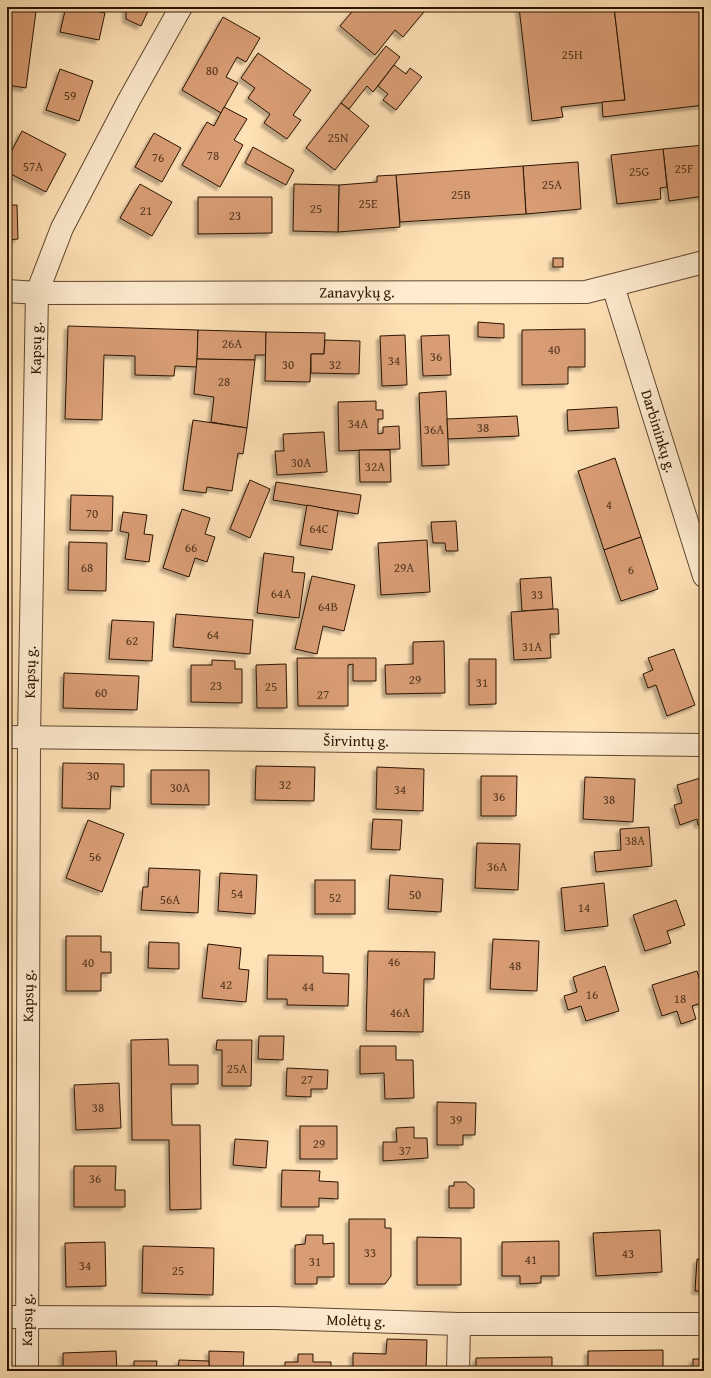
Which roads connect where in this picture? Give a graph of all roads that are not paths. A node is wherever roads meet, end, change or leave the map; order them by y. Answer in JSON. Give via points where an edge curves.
{"nodes":[{"id":1,"x":180,"y":7,"type":"edge"},
{"id":2,"x":704,"y":262,"type":"edge"},
{"id":3,"x":614,"y":286,"type":"junction"},
{"id":4,"x":7,"y":291,"type":"edge"},
{"id":5,"x":37,"y":293,"type":"junction"},
{"id":6,"x":704,"y":576,"type":"edge"},
{"id":7,"x":7,"y":737,"type":"edge"},
{"id":8,"x":29,"y":737,"type":"junction"},
{"id":9,"x":704,"y":745,"type":"edge"},
{"id":10,"x":17,"y":1317,"type":"edge"},
{"id":11,"x":459,"y":1324,"type":"junction"},
{"id":12,"x":704,"y":1324,"type":"edge"},
{"id":13,"x":27,"y":1371,"type":"edge"},
{"id":14,"x":458,"y":1371,"type":"edge"}],
"edges":[{"from":1,"to":5,"type":"street","name":"Kapsų g.","via":[[62,228]]},
{"from":2,"to":3,"type":"street","name":"Zanavykų g."},
{"from":3,"to":5,"type":"street","name":"Zanavykų g.","via":[[586,292]]},
{"from":3,"to":6,"type":"street","name":"Darbininkų g."},
{"from":4,"to":5,"type":"street","name":"Zanavykų g."},
{"from":5,"to":8,"type":"street","name":"Kapsų g."},
{"from":7,"to":8,"type":"street","name":"Širvintų g."},
{"from":8,"to":9,"type":"street","name":"Širvintų g."},
{"from":8,"to":10,"type":"street","name":"Kapsų g."},
{"from":10,"to":11,"type":"street","name":"Molėtų g.","via":[[274,1318]]},
{"from":10,"to":13,"type":"street","name":"Kapsų g."},
{"from":11,"to":12,"type":"street","name":"Molėtų g."},
{"from":11,"to":14,"type":"street"}]}
